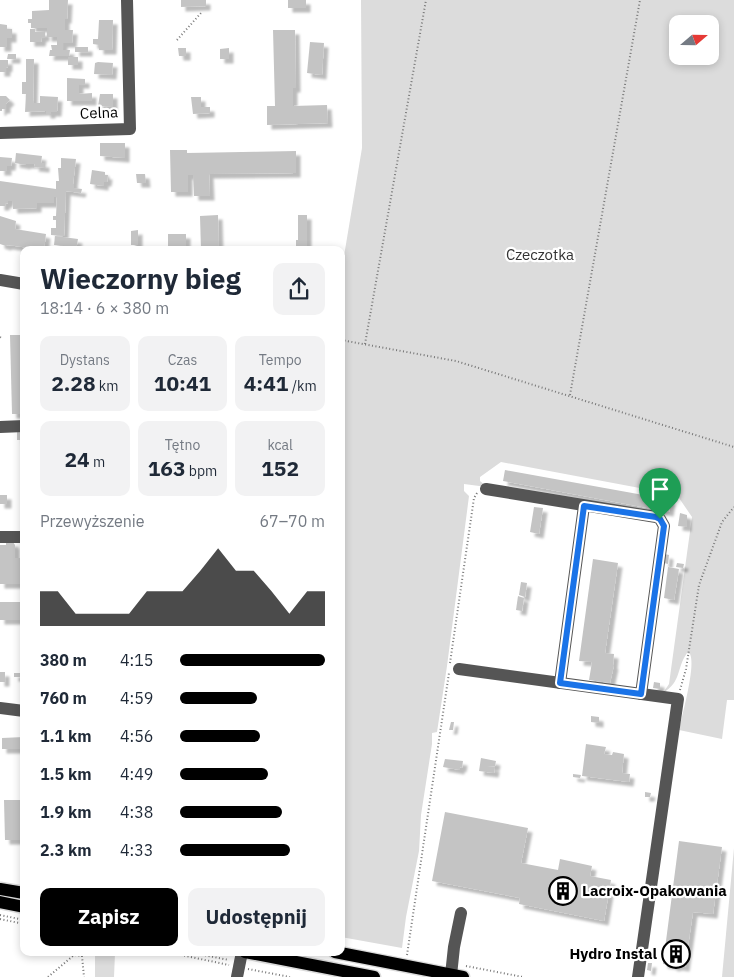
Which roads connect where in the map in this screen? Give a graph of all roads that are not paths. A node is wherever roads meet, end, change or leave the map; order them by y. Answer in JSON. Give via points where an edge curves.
{"nodes":[{"id":1,"x":127,"y":0,"type":"edge"},
{"id":2,"x":0,"y":133,"type":"edge"},
{"id":3,"x":0,"y":280,"type":"edge"},
{"id":4,"x":20,"y":283,"type":"edge"},
{"id":5,"x":20,"y":426,"type":"edge"},
{"id":6,"x":0,"y":427,"type":"edge"},
{"id":7,"x":486,"y":490,"type":"road end"},
{"id":8,"x":584,"y":506,"type":"junction"},
{"id":9,"x":0,"y":537,"type":"edge"},
{"id":10,"x":20,"y":537,"type":"edge"},
{"id":11,"x":459,"y":669,"type":"dead end"},
{"id":12,"x":560,"y":683,"type":"junction"},
{"id":13,"x":641,"y":694,"type":"junction"},
{"id":14,"x":0,"y":708,"type":"edge"},
{"id":15,"x":20,"y":710,"type":"edge"},
{"id":16,"x":0,"y":888,"type":"edge"},
{"id":17,"x":20,"y":892,"type":"edge"},
{"id":18,"x":0,"y":902,"type":"edge"},
{"id":19,"x":20,"y":905,"type":"edge"},
{"id":20,"x":461,"y":913,"type":"dead end"},
{"id":21,"x":345,"y":954,"type":"edge"},
{"id":22,"x":243,"y":956,"type":"edge"},
{"id":23,"x":265,"y":956,"type":"edge"},
{"id":24,"x":457,"y":976,"type":"edge"},
{"id":25,"x":237,"y":977,"type":"edge"},
{"id":26,"x":374,"y":977,"type":"edge"},
{"id":27,"x":638,"y":977,"type":"edge"}],
"edges":[{"from":1,"to":2,"type":"street","name":"Celna","via":[[130,129]]},
{"from":3,"to":4,"type":"street"},
{"from":5,"to":6,"type":"street"},
{"from":7,"to":8,"type":"street"},
{"from":8,"to":12,"type":"street"},
{"from":8,"to":13,"type":"street","via":[[656,517],[664,526]]},
{"from":9,"to":10,"type":"street"},
{"from":11,"to":12,"type":"street"},
{"from":12,"to":13,"type":"street"},
{"from":13,"to":27,"type":"street","via":[[678,699]]},
{"from":14,"to":15,"type":"street"},
{"from":16,"to":17,"type":"main road"},
{"from":18,"to":19,"type":"main road"},
{"from":20,"to":24,"type":"street","via":[[454,947]]},
{"from":21,"to":24,"type":"main road"},
{"from":22,"to":25,"type":"street"},
{"from":23,"to":26,"type":"main road"}]}
